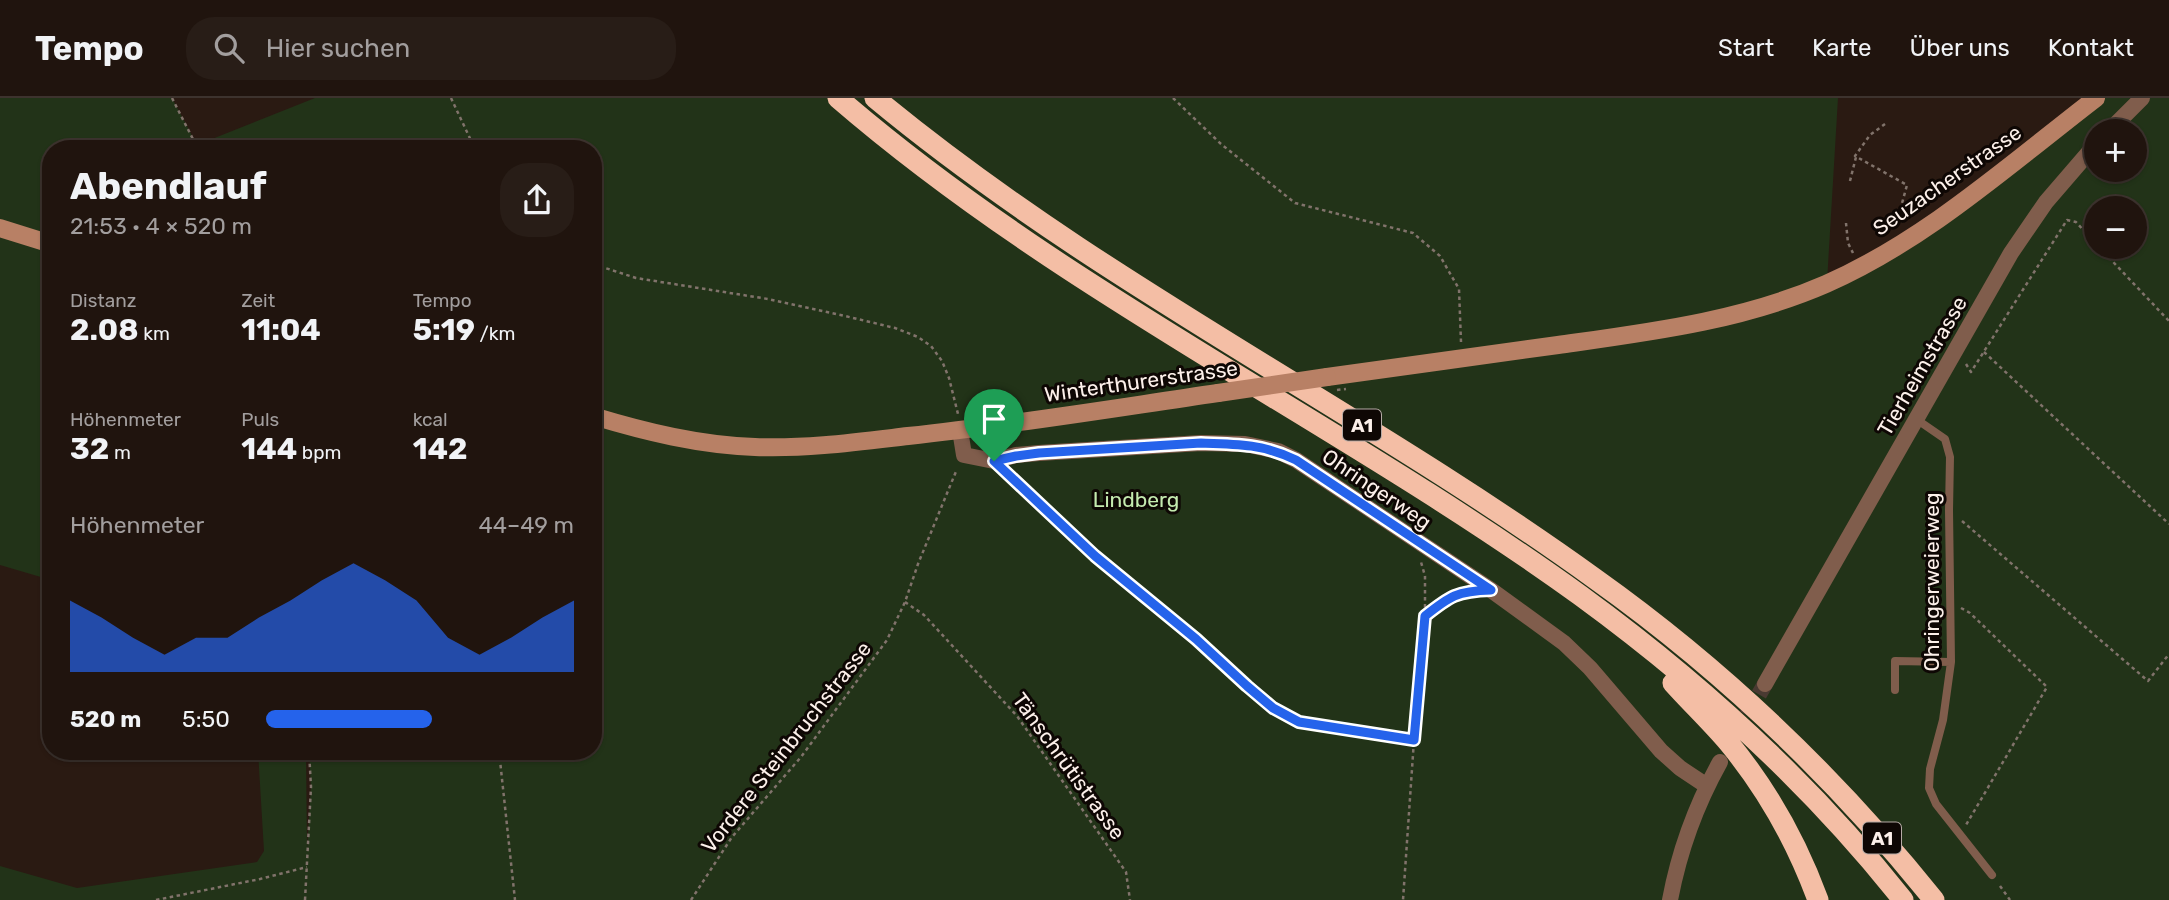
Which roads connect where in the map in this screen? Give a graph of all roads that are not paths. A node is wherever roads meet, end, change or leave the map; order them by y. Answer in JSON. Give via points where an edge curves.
{"nodes":[{"id":1,"x":838,"y":98,"type":"edge"},
{"id":2,"x":875,"y":98,"type":"edge"},
{"id":3,"x":2096,"y":98,"type":"edge"},
{"id":4,"x":2142,"y":98,"type":"edge"},
{"id":5,"x":2121,"y":119,"type":"edge"},
{"id":6,"x":2084,"y":157,"type":"edge"},
{"id":7,"x":0,"y":228,"type":"edge"},
{"id":8,"x":42,"y":241,"type":"edge"},
{"id":9,"x":1697,"y":324,"type":"joint"},
{"id":10,"x":602,"y":418,"type":"edge"},
{"id":11,"x":1916,"y":419,"type":"junction"},
{"id":12,"x":960,"y":430,"type":"junction"},
{"id":13,"x":1625,"y":630,"type":"junction"},
{"id":14,"x":1951,"y":662,"type":"junction"},
{"id":15,"x":1765,"y":684,"type":"tunnel mouth"},
{"id":16,"x":1895,"y":690,"type":"dead end"},
{"id":17,"x":1720,"y":762,"type":"dead end"},
{"id":18,"x":1707,"y":786,"type":"junction"},
{"id":19,"x":1992,"y":875,"type":"road end"},
{"id":20,"x":1670,"y":900,"type":"edge"},
{"id":21,"x":1818,"y":900,"type":"edge"},
{"id":22,"x":1903,"y":900,"type":"edge"},
{"id":23,"x":1934,"y":900,"type":"edge"}],
"edges":[{"from":1,"to":13,"type":"highway","number":"A1","via":[[954,190],[1072,272],[1474,523]]},
{"from":2,"to":23,"type":"highway","number":"A1","via":[[1058,235],[1478,498],[1622,598],[1798,748]]},
{"from":3,"to":9,"type":"main road","name":"Seuzacherstrasse","via":[[1933,222],[1865,264],[1783,300]]},
{"from":4,"to":5,"type":"street"},
{"from":6,"to":11,"type":"street","name":"Tierheimstrasse","via":[[2019,240]]},
{"from":7,"to":8,"type":"main road"},
{"from":9,"to":12,"type":"main road","name":"Winterthurerstrasse","bridge":true},
{"from":10,"to":12,"type":"main road","name":"Winterthurerstrasse","via":[[665,435],[754,447],[817,446]]},
{"from":11,"to":14,"type":"lane","name":"Ohringerweierweg","via":[[1942,435],[1951,457]]},
{"from":11,"to":15,"type":"street","name":"Tierheimstrasse"},
{"from":12,"to":18,"type":"street","name":"Ohringerweg","via":[[964,455],[994,461],[1039,453],[1201,443],[1264,447],[1296,460],[1572,650],[1661,751]]},
{"from":13,"to":21,"type":"highway","number":"A1","via":[[1748,769],[1787,831]]},
{"from":13,"to":22,"type":"highway","number":"A1","via":[[1781,765]]},
{"from":14,"to":16,"type":"lane","via":[[1895,661]]},
{"from":14,"to":19,"type":"lane","name":"Ohringerweierweg","via":[[1929,788],[1936,804]]},
{"from":17,"to":18,"type":"street"},
{"from":18,"to":20,"type":"street","via":[[1684,843]]}]}
